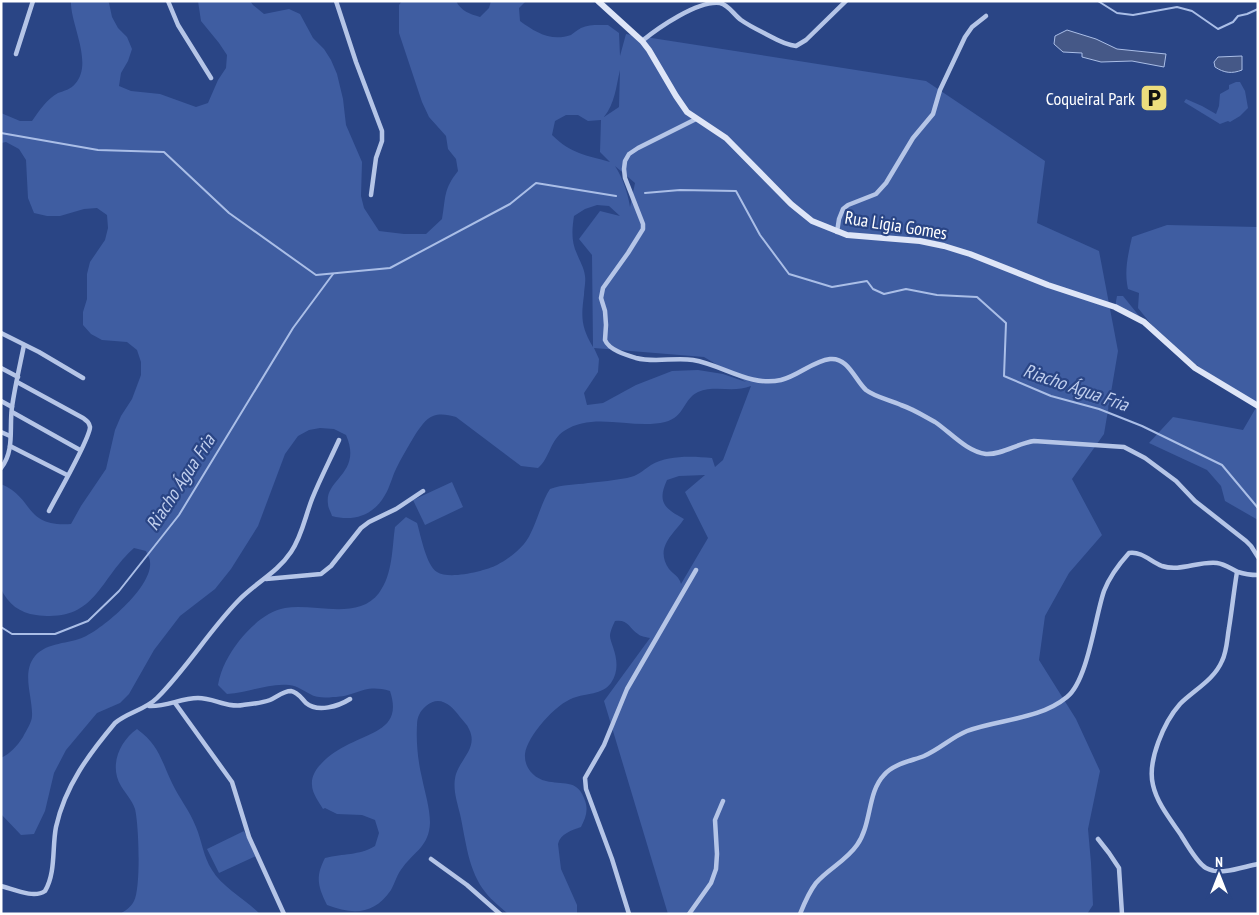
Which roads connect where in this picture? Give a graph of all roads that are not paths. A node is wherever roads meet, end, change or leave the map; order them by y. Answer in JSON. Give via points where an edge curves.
{"nodes":[{"id":1,"x":33,"y":1,"type":"edge"},
{"id":2,"x":168,"y":1,"type":"edge"},
{"id":3,"x":336,"y":1,"type":"edge"},
{"id":4,"x":846,"y":1,"type":"edge"},
{"id":5,"x":602,"y":2,"type":"edge"},
{"id":6,"x":986,"y":16,"type":"dead end"},
{"id":7,"x":642,"y":41,"type":"junction"},
{"id":8,"x":16,"y":54,"type":"dead end"},
{"id":9,"x":211,"y":78,"type":"dead end"},
{"id":10,"x":696,"y":118,"type":"junction"},
{"id":11,"x":371,"y":195,"type":"dead end"},
{"id":12,"x":838,"y":232,"type":"junction"},
{"id":13,"x":1,"y":334,"type":"edge"},
{"id":14,"x":24,"y":345,"type":"junction"},
{"id":15,"x":1,"y":368,"type":"edge"},
{"id":16,"x":83,"y":378,"type":"dead end"},
{"id":17,"x":18,"y":380,"type":"junction"},
{"id":18,"x":1,"y":401,"type":"edge"},
{"id":19,"x":1258,"y":406,"type":"edge"},
{"id":20,"x":12,"y":410,"type":"junction"},
{"id":21,"x":1,"y":432,"type":"edge"},
{"id":22,"x":10,"y":436,"type":"junction"},
{"id":23,"x":339,"y":440,"type":"dead end"},
{"id":24,"x":10,"y":446,"type":"junction"},
{"id":25,"x":80,"y":450,"type":"junction"},
{"id":26,"x":1,"y":468,"type":"edge"},
{"id":27,"x":67,"y":476,"type":"junction"},
{"id":28,"x":423,"y":491,"type":"dead end"},
{"id":29,"x":49,"y":511,"type":"dead end"},
{"id":30,"x":1258,"y":557,"type":"edge"},
{"id":31,"x":696,"y":570,"type":"dead end"},
{"id":32,"x":1237,"y":572,"type":"junction"},
{"id":33,"x":1258,"y":575,"type":"edge"},
{"id":34,"x":266,"y":579,"type":"junction"},
{"id":35,"x":350,"y":699,"type":"dead end"},
{"id":36,"x":175,"y":702,"type":"junction"},
{"id":37,"x":147,"y":706,"type":"junction"},
{"id":38,"x":723,"y":801,"type":"dead end"},
{"id":39,"x":1098,"y":839,"type":"dead end"},
{"id":40,"x":431,"y":859,"type":"dead end"},
{"id":41,"x":1258,"y":864,"type":"edge"},
{"id":42,"x":1,"y":886,"type":"edge"},
{"id":43,"x":284,"y":914,"type":"edge"},
{"id":44,"x":500,"y":914,"type":"edge"},
{"id":45,"x":628,"y":914,"type":"edge"},
{"id":46,"x":690,"y":914,"type":"edge"},
{"id":47,"x":800,"y":914,"type":"edge"},
{"id":48,"x":1122,"y":914,"type":"edge"}],
"edges":[{"from":1,"to":8,"type":"street"},
{"from":2,"to":9,"type":"street","via":[[178,25]]},
{"from":3,"to":11,"type":"street","via":[[382,131]]},
{"from":4,"to":7,"type":"street","via":[[796,46],[778,40],[741,20],[725,6],[713,3],[679,16]]},
{"from":5,"to":7,"type":"street","name":"Rua Ligia Gomes"},
{"from":6,"to":12,"type":"street","via":[[965,37],[933,114],[913,138],[886,183],[876,194],[843,210]]},
{"from":7,"to":10,"type":"street","name":"Rua Ligia Gomes","via":[[676,96]]},
{"from":10,"to":12,"type":"street","name":"Rua Ligia Gomes","via":[[726,138],[802,213]]},
{"from":10,"to":30,"type":"street","via":[[638,148],[625,161],[626,178],[643,229],[601,294],[606,318],[604,340],[610,346],[637,358],[692,360],[763,381],[781,380],[821,362],[836,359],[847,366],[872,394],[927,417],[968,446],[986,454],[1034,441],[1124,447],[1176,481],[1195,501],[1252,546]]},
{"from":12,"to":19,"type":"street","name":"Rua Ligia Gomes","via":[[862,238],[920,241],[944,246],[1115,307],[1144,322],[1195,368]]},
{"from":13,"to":14,"type":"street"},
{"from":14,"to":16,"type":"street"},
{"from":14,"to":17,"type":"street"},
{"from":15,"to":17,"type":"street"},
{"from":17,"to":20,"type":"street"},
{"from":17,"to":25,"type":"street","via":[[88,422],[89,432]]},
{"from":18,"to":20,"type":"street"},
{"from":20,"to":22,"type":"street"},
{"from":20,"to":25,"type":"street"},
{"from":21,"to":22,"type":"street"},
{"from":22,"to":24,"type":"street"},
{"from":23,"to":34,"type":"street","via":[[298,540],[280,566]]},
{"from":24,"to":26,"type":"street"},
{"from":24,"to":27,"type":"street"},
{"from":25,"to":27,"type":"street"},
{"from":27,"to":29,"type":"street"},
{"from":28,"to":34,"type":"street","via":[[360,528],[321,574]]},
{"from":31,"to":45,"type":"street","via":[[628,689],[604,745],[585,778]]},
{"from":32,"to":33,"type":"street"},
{"from":32,"to":41,"type":"street","via":[[1224,656],[1218,671],[1180,704],[1167,723],[1152,774],[1154,790],[1163,807],[1205,868],[1225,870]]},
{"from":32,"to":47,"type":"street","via":[[1217,563],[1175,568],[1163,566],[1141,554],[1130,553],[1105,588],[1084,665],[1072,692],[1043,710],[966,732],[885,773],[875,789],[864,834],[858,844],[816,884]]},
{"from":34,"to":37,"type":"street","via":[[238,601],[163,692]]},
{"from":35,"to":36,"type":"street","via":[[336,706],[316,706],[289,691],[270,700],[241,706],[203,698]]},
{"from":36,"to":37,"type":"street"},
{"from":36,"to":43,"type":"street","via":[[232,782],[249,838]]},
{"from":37,"to":42,"type":"street","via":[[115,723],[78,772],[56,826],[45,891],[39,895]]},
{"from":38,"to":46,"type":"street","via":[[715,820],[716,869],[711,883]]},
{"from":39,"to":48,"type":"street","via":[[1119,868]]},
{"from":40,"to":44,"type":"street"}]}
